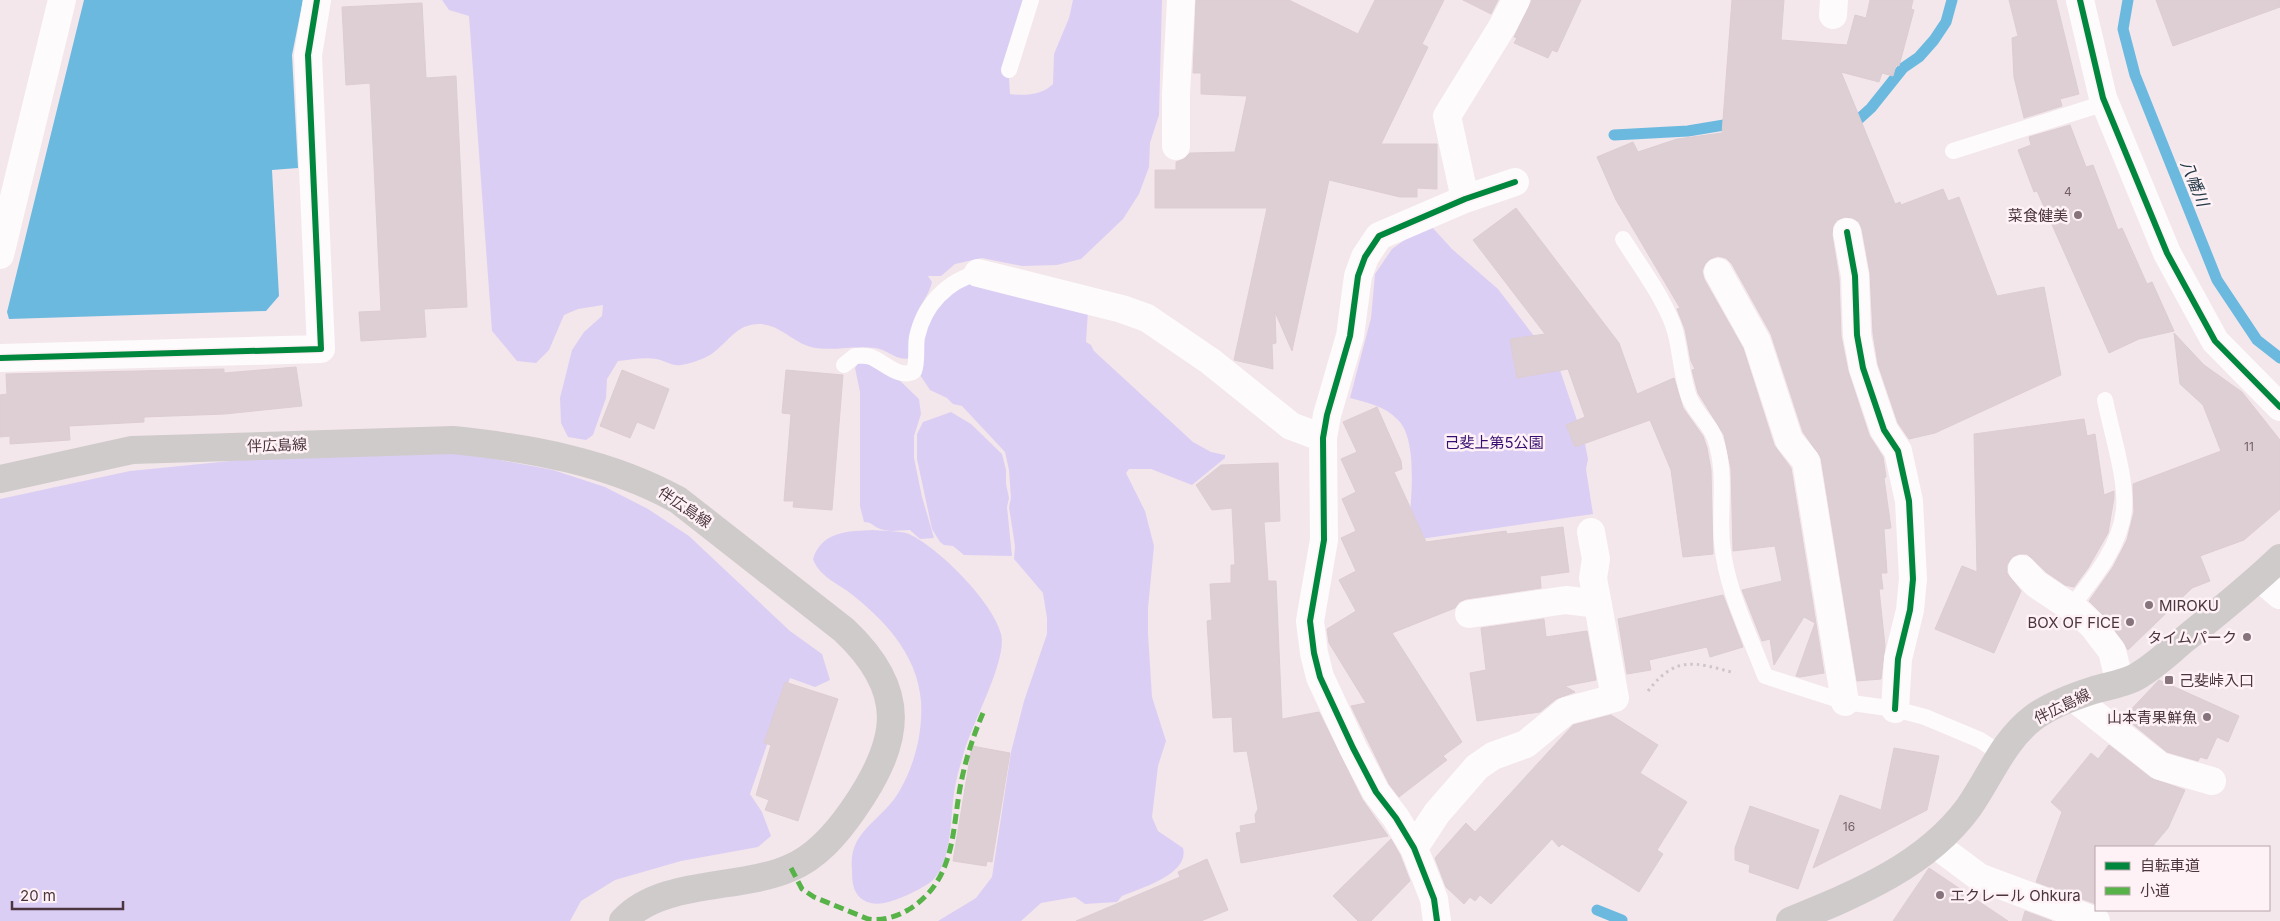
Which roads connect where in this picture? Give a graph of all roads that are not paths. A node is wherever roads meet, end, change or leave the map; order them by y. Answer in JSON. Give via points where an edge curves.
{"nodes":[{"id":1,"x":62,"y":0,"type":"edge"},
{"id":2,"x":317,"y":0,"type":"edge"},
{"id":3,"x":1031,"y":0,"type":"edge"},
{"id":4,"x":1181,"y":0,"type":"edge"},
{"id":5,"x":1516,"y":0,"type":"edge"},
{"id":6,"x":2080,"y":0,"type":"edge"},
{"id":7,"x":1010,"y":70,"type":"dead end"},
{"id":8,"x":2105,"y":103,"type":"junction"},
{"id":9,"x":1176,"y":146,"type":"dead end"},
{"id":10,"x":1953,"y":151,"type":"dead end"},
{"id":11,"x":1515,"y":182,"type":"dead end"},
{"id":12,"x":1465,"y":199,"type":"junction"},
{"id":13,"x":1847,"y":232,"type":"dead end"},
{"id":14,"x":1623,"y":239,"type":"dead end"},
{"id":15,"x":0,"y":255,"type":"edge"},
{"id":16,"x":1718,"y":272,"type":"dead end"},
{"id":17,"x":978,"y":273,"type":"joint"},
{"id":18,"x":0,"y":358,"type":"edge"},
{"id":19,"x":844,"y":366,"type":"dead end"},
{"id":20,"x":2105,"y":400,"type":"dead end"},
{"id":21,"x":2280,"y":407,"type":"edge"},
{"id":22,"x":1324,"y":438,"type":"junction"},
{"id":23,"x":0,"y":479,"type":"edge"},
{"id":24,"x":1591,"y":532,"type":"dead end"},
{"id":25,"x":2280,"y":558,"type":"edge"},
{"id":26,"x":2022,"y":569,"type":"dead end"},
{"id":27,"x":2270,"y":586,"type":"edge"},
{"id":28,"x":1598,"y":604,"type":"junction"},
{"id":29,"x":2072,"y":607,"type":"junction"},
{"id":30,"x":1468,"y":614,"type":"dead end"},
{"id":31,"x":2120,"y":683,"type":"junction"},
{"id":32,"x":2074,"y":698,"type":"junction"},
{"id":33,"x":1845,"y":702,"type":"junction"},
{"id":34,"x":1895,"y":709,"type":"junction"},
{"id":35,"x":2001,"y":754,"type":"junction"},
{"id":36,"x":2212,"y":781,"type":"dead end"},
{"id":37,"x":1936,"y":845,"type":"junction"},
{"id":38,"x":1414,"y":848,"type":"junction"},
{"id":39,"x":623,"y":921,"type":"edge"},
{"id":40,"x":1437,"y":921,"type":"edge"},
{"id":41,"x":1790,"y":921,"type":"edge"},
{"id":42,"x":2096,"y":921,"type":"edge"}],
"edges":[{"from":1,"to":15,"type":"street"},
{"from":2,"to":18,"type":"street","via":[[308,55],[321,349]]},
{"from":3,"to":7,"type":"lane"},
{"from":4,"to":9,"type":"street"},
{"from":5,"to":12,"type":"street","via":[[1447,116]]},
{"from":6,"to":8,"type":"street"},
{"from":8,"to":10,"type":"lane"},
{"from":8,"to":21,"type":"street","via":[[2167,253],[2215,341]]},
{"from":11,"to":12,"type":"street"},
{"from":12,"to":22,"type":"street","via":[[1379,236],[1365,257],[1358,276],[1350,336],[1327,415]]},
{"from":13,"to":34,"type":"street","via":[[1855,276],[1857,335],[1863,368],[1884,430],[1898,451],[1909,501],[1913,579],[1910,610],[1898,659]]},
{"from":14,"to":33,"type":"lane","via":[[1669,315],[1682,375],[1693,407],[1711,427],[1717,444],[1722,483],[1722,543],[1727,574],[1765,676]]},
{"from":16,"to":33,"type":"street","via":[[1757,342],[1789,440],[1806,461]]},
{"from":17,"to":19,"type":"lane","via":[[944,289],[929,307],[917,338],[914,371],[908,374],[894,371],[865,355],[855,356]]},
{"from":17,"to":22,"type":"street","via":[[1147,318],[1210,361],[1290,426]]},
{"from":20,"to":29,"type":"lane","via":[[2123,487],[2124,510],[2104,562]]},
{"from":22,"to":38,"type":"street","via":[[1324,540],[1310,621],[1314,653],[1320,677],[1353,748],[1376,792]]},
{"from":23,"to":39,"type":"main road","name":"伴広島線","via":[[132,450],[453,440],[502,445],[594,466],[652,486],[678,500],[860,644],[886,686],[891,722],[885,754],[870,786],[833,835],[812,855],[780,872],[662,898]]},
{"from":24,"to":28,"type":"street"},
{"from":25,"to":27,"type":"main road","name":"伴広島線"},
{"from":26,"to":29,"type":"street","via":[[2036,584]]},
{"from":27,"to":31,"type":"main road","name":"伴広島線","via":[[2145,671]]},
{"from":28,"to":30,"type":"street","via":[[1566,600]]},
{"from":28,"to":38,"type":"street","via":[[1615,698],[1566,711],[1526,744],[1493,756],[1477,767],[1437,813]]},
{"from":29,"to":31,"type":"street","via":[[2093,626],[2112,651]]},
{"from":31,"to":32,"type":"main road","name":"伴広島線"},
{"from":32,"to":35,"type":"main road","name":"伴広島線","via":[[2034,718]]},
{"from":32,"to":36,"type":"street","via":[[2160,766]]},
{"from":33,"to":34,"type":"lane"},
{"from":34,"to":35,"type":"lane","via":[[1961,731]]},
{"from":35,"to":37,"type":"main road","name":"伴広島線","via":[[1969,806]]},
{"from":37,"to":41,"type":"main road","name":"伴広島線","via":[[1892,874]]},
{"from":37,"to":42,"type":"street","via":[[1979,877]]},
{"from":38,"to":40,"type":"street","via":[[1434,899]]}]}
